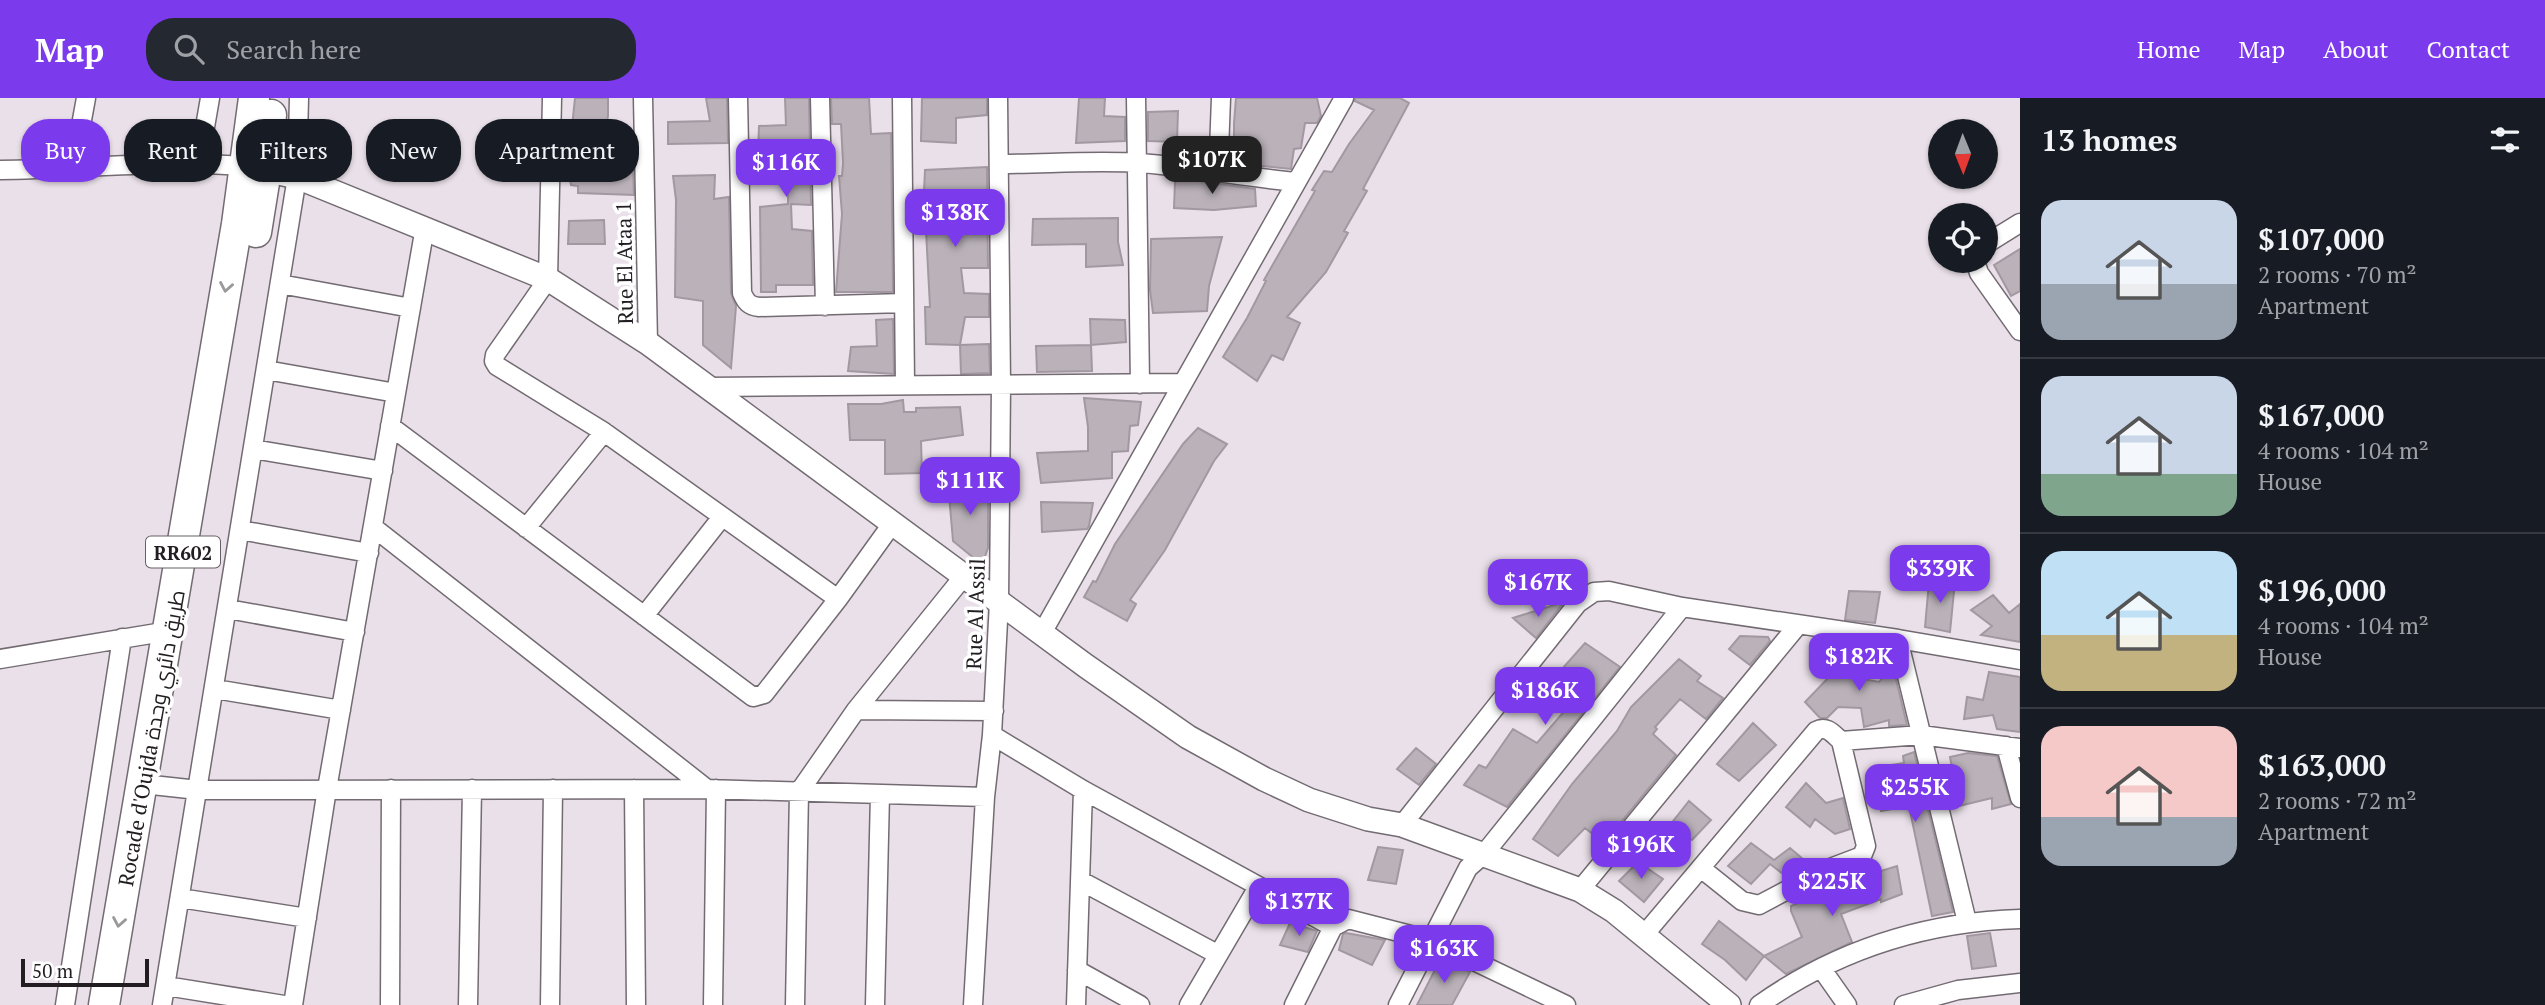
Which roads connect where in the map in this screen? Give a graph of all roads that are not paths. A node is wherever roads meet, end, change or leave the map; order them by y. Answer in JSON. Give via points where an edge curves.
{"nodes":[{"id":1,"x":86,"y":98,"type":"edge"},
{"id":2,"x":210,"y":98,"type":"edge"},
{"id":3,"x":254,"y":98,"type":"edge"},
{"id":4,"x":272,"y":98,"type":"edge"},
{"id":5,"x":299,"y":98,"type":"edge"},
{"id":6,"x":552,"y":98,"type":"edge"},
{"id":7,"x":643,"y":98,"type":"edge"},
{"id":8,"x":738,"y":98,"type":"edge"},
{"id":9,"x":820,"y":98,"type":"edge"},
{"id":10,"x":902,"y":98,"type":"edge"},
{"id":11,"x":999,"y":98,"type":"edge"},
{"id":12,"x":1136,"y":98,"type":"edge"},
{"id":13,"x":1221,"y":98,"type":"edge"},
{"id":14,"x":1344,"y":98,"type":"edge"},
{"id":15,"x":82,"y":119,"type":"edge"},
{"id":16,"x":206,"y":119,"type":"edge"},
{"id":17,"x":255,"y":119,"type":"edge"},
{"id":18,"x":267,"y":119,"type":"edge"},
{"id":19,"x":298,"y":119,"type":"edge"},
{"id":20,"x":1138,"y":163,"type":"junction"},
{"id":21,"x":1000,"y":164,"type":"junction"},
{"id":22,"x":0,"y":170,"type":"edge"},
{"id":23,"x":21,"y":170,"type":"edge"},
{"id":24,"x":1213,"y":170,"type":"junction"},
{"id":25,"x":253,"y":182,"type":"edge"},
{"id":26,"x":254,"y":182,"type":"edge"},
{"id":27,"x":296,"y":182,"type":"edge"},
{"id":28,"x":310,"y":182,"type":"edge"},
{"id":29,"x":1296,"y":183,"type":"junction"},
{"id":30,"x":2020,"y":223,"type":"edge"},
{"id":31,"x":425,"y":227,"type":"junction"},
{"id":32,"x":1998,"y":237,"type":"edge"},
{"id":33,"x":1979,"y":273,"type":"edge"},
{"id":34,"x":548,"y":279,"type":"junction"},
{"id":35,"x":280,"y":284,"type":"junction"},
{"id":36,"x":904,"y":303,"type":"junction"},
{"id":37,"x":825,"y":306,"type":"junction"},
{"id":38,"x":411,"y":308,"type":"junction"},
{"id":39,"x":2020,"y":331,"type":"edge"},
{"id":40,"x":648,"y":343,"type":"junction"},
{"id":41,"x":266,"y":370,"type":"junction"},
{"id":42,"x":1182,"y":383,"type":"junction"},
{"id":43,"x":905,"y":384,"type":"junction"},
{"id":44,"x":1001,"y":384,"type":"junction"},
{"id":45,"x":1140,"y":384,"type":"junction"},
{"id":46,"x":709,"y":387,"type":"junction"},
{"id":47,"x":396,"y":393,"type":"junction"},
{"id":48,"x":390,"y":426,"type":"junction"},
{"id":49,"x":604,"y":432,"type":"junction"},
{"id":50,"x":254,"y":449,"type":"junction"},
{"id":51,"x":383,"y":471,"type":"junction"},
{"id":52,"x":722,"y":517,"type":"junction"},
{"id":53,"x":892,"y":524,"type":"junction"},
{"id":54,"x":373,"y":527,"type":"junction"},
{"id":55,"x":526,"y":528,"type":"junction"},
{"id":56,"x":240,"y":530,"type":"junction"},
{"id":57,"x":369,"y":553,"type":"junction"},
{"id":58,"x":964,"y":576,"type":"junction"},
{"id":59,"x":838,"y":599,"type":"junction"},
{"id":60,"x":999,"y":602,"type":"junction"},
{"id":61,"x":1682,"y":607,"type":"junction"},
{"id":62,"x":228,"y":609,"type":"junction"},
{"id":63,"x":644,"y":616,"type":"junction"},
{"id":64,"x":1798,"y":625,"type":"junction"},
{"id":65,"x":169,"y":631,"type":"junction"},
{"id":66,"x":355,"y":632,"type":"junction"},
{"id":67,"x":1042,"y":633,"type":"junction"},
{"id":68,"x":122,"y":638,"type":"junction"},
{"id":69,"x":1898,"y":639,"type":"junction"},
{"id":70,"x":0,"y":659,"type":"edge"},
{"id":71,"x":2020,"y":660,"type":"edge"},
{"id":72,"x":215,"y":689,"type":"junction"},
{"id":73,"x":341,"y":710,"type":"junction"},
{"id":74,"x":856,"y":710,"type":"junction"},
{"id":75,"x":993,"y":711,"type":"junction"},
{"id":76,"x":992,"y":735,"type":"junction"},
{"id":77,"x":1921,"y":735,"type":"junction"},
{"id":78,"x":1841,"y":741,"type":"junction"},
{"id":79,"x":2013,"y":747,"type":"edge"},
{"id":80,"x":153,"y":785,"type":"junction"},
{"id":81,"x":327,"y":789,"type":"junction"},
{"id":82,"x":391,"y":789,"type":"junction"},
{"id":83,"x":472,"y":789,"type":"junction"},
{"id":84,"x":553,"y":789,"type":"junction"},
{"id":85,"x":634,"y":789,"type":"junction"},
{"id":86,"x":711,"y":789,"type":"junction"},
{"id":87,"x":198,"y":790,"type":"junction"},
{"id":88,"x":1083,"y":790,"type":"junction"},
{"id":89,"x":799,"y":792,"type":"junction"},
{"id":90,"x":880,"y":794,"type":"junction"},
{"id":91,"x":985,"y":797,"type":"junction"},
{"id":92,"x":2020,"y":798,"type":"edge"},
{"id":93,"x":1402,"y":825,"type":"junction"},
{"id":94,"x":1484,"y":854,"type":"junction"},
{"id":95,"x":1702,"y":869,"type":"junction"},
{"id":96,"x":1081,"y":881,"type":"junction"},
{"id":97,"x":1258,"y":887,"type":"junction"},
{"id":98,"x":1580,"y":890,"type":"junction"},
{"id":99,"x":180,"y":898,"type":"junction"},
{"id":100,"x":307,"y":918,"type":"junction"},
{"id":101,"x":2020,"y":919,"type":"edge"},
{"id":102,"x":1967,"y":922,"type":"junction"},
{"id":103,"x":1334,"y":926,"type":"junction"},
{"id":104,"x":1644,"y":935,"type":"junction"},
{"id":105,"x":1430,"y":940,"type":"junction"},
{"id":106,"x":1217,"y":954,"type":"junction"},
{"id":107,"x":1821,"y":968,"type":"junction"},
{"id":108,"x":1077,"y":970,"type":"junction"},
{"id":109,"x":2020,"y":982,"type":"edge"},
{"id":110,"x":166,"y":986,"type":"junction"},
{"id":111,"x":65,"y":1005,"type":"edge"},
{"id":112,"x":104,"y":1005,"type":"edge"},
{"id":113,"x":125,"y":1005,"type":"edge"},
{"id":114,"x":162,"y":1005,"type":"edge"},
{"id":115,"x":285,"y":1005,"type":"edge"},
{"id":116,"x":293,"y":1005,"type":"edge"},
{"id":117,"x":390,"y":1005,"type":"edge"},
{"id":118,"x":468,"y":1005,"type":"edge"},
{"id":119,"x":550,"y":1005,"type":"edge"},
{"id":120,"x":636,"y":1005,"type":"edge"},
{"id":121,"x":713,"y":1005,"type":"edge"},
{"id":122,"x":795,"y":1005,"type":"edge"},
{"id":123,"x":875,"y":1005,"type":"edge"},
{"id":124,"x":973,"y":1005,"type":"edge"},
{"id":125,"x":1076,"y":1005,"type":"edge"},
{"id":126,"x":1140,"y":1005,"type":"edge"},
{"id":127,"x":1189,"y":1005,"type":"edge"},
{"id":128,"x":1294,"y":1005,"type":"edge"},
{"id":129,"x":1398,"y":1005,"type":"edge"},
{"id":130,"x":1566,"y":1005,"type":"edge"},
{"id":131,"x":1729,"y":1005,"type":"edge"},
{"id":132,"x":1759,"y":1005,"type":"edge"},
{"id":133,"x":1847,"y":1005,"type":"edge"},
{"id":134,"x":1905,"y":1005,"type":"edge"}],
"edges":[{"from":1,"to":15,"type":"street"},
{"from":2,"to":16,"type":"street"},
{"from":3,"to":17,"type":"highway","name":"Rocade d'Oujda طريق دائري وجدة","number":"RR602"},
{"from":4,"to":18,"type":"highway","name":"Rocade d'Oujda طريق دائري وجدة","number":"RR602"},
{"from":5,"to":19,"type":"street"},
{"from":6,"to":34,"type":"street"},
{"from":7,"to":40,"type":"street","name":"Rue El Ataa 1"},
{"from":8,"to":37,"type":"street","via":[[745,301],[759,307]]},
{"from":9,"to":37,"type":"street"},
{"from":10,"to":36,"type":"street"},
{"from":11,"to":21,"type":"street","name":"Rue Al Assil"},
{"from":12,"to":20,"type":"street"},
{"from":13,"to":24,"type":"street","via":[[1219,151]]},
{"from":14,"to":29,"type":"street"},
{"from":20,"to":21,"type":"street"},
{"from":20,"to":24,"type":"street"},
{"from":20,"to":45,"type":"street"},
{"from":21,"to":44,"type":"street","name":"Rue Al Assil"},
{"from":22,"to":23,"type":"street"},
{"from":24,"to":29,"type":"street"},
{"from":25,"to":65,"type":"highway","name":"Rocade d'Oujda طريق دائري وجدة","number":"RR602","one_way":true},
{"from":26,"to":80,"type":"highway","name":"Rocade d'Oujda طريق دائري وجدة","number":"RR602"},
{"from":27,"to":35,"type":"street"},
{"from":28,"to":31,"type":"street"},
{"from":29,"to":42,"type":"street"},
{"from":30,"to":32,"type":"street"},
{"from":31,"to":34,"type":"street"},
{"from":31,"to":38,"type":"street"},
{"from":33,"to":39,"type":"street"},
{"from":34,"to":40,"type":"street"},
{"from":34,"to":49,"type":"street","via":[[494,361]]},
{"from":35,"to":38,"type":"street"},
{"from":35,"to":41,"type":"street"},
{"from":36,"to":37,"type":"street"},
{"from":36,"to":43,"type":"street"},
{"from":38,"to":47,"type":"street"},
{"from":40,"to":46,"type":"street"},
{"from":41,"to":47,"type":"street"},
{"from":41,"to":50,"type":"street"},
{"from":42,"to":45,"type":"street"},
{"from":42,"to":67,"type":"street"},
{"from":43,"to":44,"type":"street"},
{"from":43,"to":46,"type":"street"},
{"from":44,"to":45,"type":"street"},
{"from":44,"to":60,"type":"street","name":"Rue Al Assil"},
{"from":46,"to":53,"type":"street"},
{"from":47,"to":48,"type":"street"},
{"from":48,"to":51,"type":"street"},
{"from":48,"to":55,"type":"street"},
{"from":49,"to":52,"type":"street"},
{"from":49,"to":55,"type":"street"},
{"from":50,"to":51,"type":"street"},
{"from":50,"to":56,"type":"street"},
{"from":51,"to":54,"type":"street"},
{"from":52,"to":59,"type":"street"},
{"from":52,"to":63,"type":"street"},
{"from":53,"to":58,"type":"street"},
{"from":53,"to":59,"type":"street"},
{"from":54,"to":57,"type":"street"},
{"from":54,"to":86,"type":"street"},
{"from":55,"to":63,"type":"street"},
{"from":56,"to":57,"type":"street"},
{"from":56,"to":62,"type":"street"},
{"from":57,"to":66,"type":"street"},
{"from":58,"to":60,"type":"street"},
{"from":58,"to":74,"type":"street"},
{"from":59,"to":63,"type":"street","via":[[757,697]]},
{"from":60,"to":67,"type":"street"},
{"from":60,"to":75,"type":"street","name":"Rue Al Assil"},
{"from":61,"to":64,"type":"street"},
{"from":61,"to":93,"type":"street","via":[[1609,591],[1583,597]]},
{"from":61,"to":94,"type":"street"},
{"from":62,"to":66,"type":"street"},
{"from":62,"to":72,"type":"street"},
{"from":64,"to":69,"type":"street"},
{"from":64,"to":98,"type":"street"},
{"from":65,"to":68,"type":"street"},
{"from":65,"to":80,"type":"highway","name":"Rocade d'Oujda طريق دائري وجدة","number":"RR602"},
{"from":66,"to":73,"type":"street"},
{"from":67,"to":93,"type":"street","via":[[1188,737],[1264,779],[1345,813]]},
{"from":68,"to":70,"type":"street"},
{"from":68,"to":111,"type":"street"},
{"from":69,"to":71,"type":"street"},
{"from":69,"to":77,"type":"street"},
{"from":72,"to":73,"type":"street"},
{"from":72,"to":87,"type":"street"},
{"from":73,"to":81,"type":"street"},
{"from":74,"to":75,"type":"street"},
{"from":74,"to":89,"type":"street"},
{"from":75,"to":76,"type":"street","name":"Rue Al Assil"},
{"from":76,"to":88,"type":"street"},
{"from":76,"to":91,"type":"street","name":"Rue Al Assil"},
{"from":77,"to":78,"type":"street"},
{"from":77,"to":79,"type":"street"},
{"from":77,"to":102,"type":"street"},
{"from":78,"to":95,"type":"street","via":[[1828,730],[1816,731]]},
{"from":78,"to":95,"type":"street","via":[[1866,846],[1862,856],[1759,905],[1742,901]]},
{"from":79,"to":92,"type":"street"},
{"from":80,"to":87,"type":"street"},
{"from":80,"to":112,"type":"highway","name":"Rocade d'Oujda طريق دائري وجدة","number":"RR602","one_way":true},
{"from":80,"to":113,"type":"highway","name":"Rocade d'Oujda طريق دائري وجدة","number":"RR602"},
{"from":81,"to":82,"type":"street"},
{"from":81,"to":87,"type":"street"},
{"from":81,"to":100,"type":"street"},
{"from":82,"to":83,"type":"street"},
{"from":82,"to":117,"type":"street"},
{"from":83,"to":84,"type":"street"},
{"from":83,"to":118,"type":"street"},
{"from":84,"to":85,"type":"street"},
{"from":84,"to":119,"type":"street"},
{"from":85,"to":86,"type":"street"},
{"from":85,"to":120,"type":"street"},
{"from":86,"to":89,"type":"street"},
{"from":86,"to":121,"type":"street"},
{"from":87,"to":99,"type":"street"},
{"from":88,"to":96,"type":"street"},
{"from":88,"to":97,"type":"street"},
{"from":89,"to":90,"type":"street"},
{"from":89,"to":122,"type":"street"},
{"from":90,"to":91,"type":"street"},
{"from":90,"to":123,"type":"street"},
{"from":91,"to":124,"type":"street","name":"Rue Al Assil"},
{"from":93,"to":94,"type":"street"},
{"from":94,"to":98,"type":"street"},
{"from":94,"to":105,"type":"street","via":[[1465,873]]},
{"from":95,"to":104,"type":"street"},
{"from":96,"to":106,"type":"street"},
{"from":96,"to":108,"type":"street"},
{"from":97,"to":103,"type":"street"},
{"from":97,"to":106,"type":"street"},
{"from":98,"to":104,"type":"street"},
{"from":99,"to":100,"type":"street"},
{"from":99,"to":110,"type":"street"},
{"from":100,"to":116,"type":"street"},
{"from":101,"to":102,"type":"street"},
{"from":102,"to":107,"type":"street","via":[[1873,944]]},
{"from":103,"to":105,"type":"street","via":[[1354,920]]},
{"from":103,"to":128,"type":"street"},
{"from":104,"to":131,"type":"street"},
{"from":105,"to":129,"type":"street"},
{"from":105,"to":130,"type":"street"},
{"from":106,"to":127,"type":"street"},
{"from":107,"to":132,"type":"street"},
{"from":107,"to":133,"type":"street"},
{"from":108,"to":125,"type":"street"},
{"from":108,"to":126,"type":"street"},
{"from":109,"to":134,"type":"street","via":[[1958,990]]},
{"from":110,"to":114,"type":"street"},
{"from":110,"to":115,"type":"street"}]}
